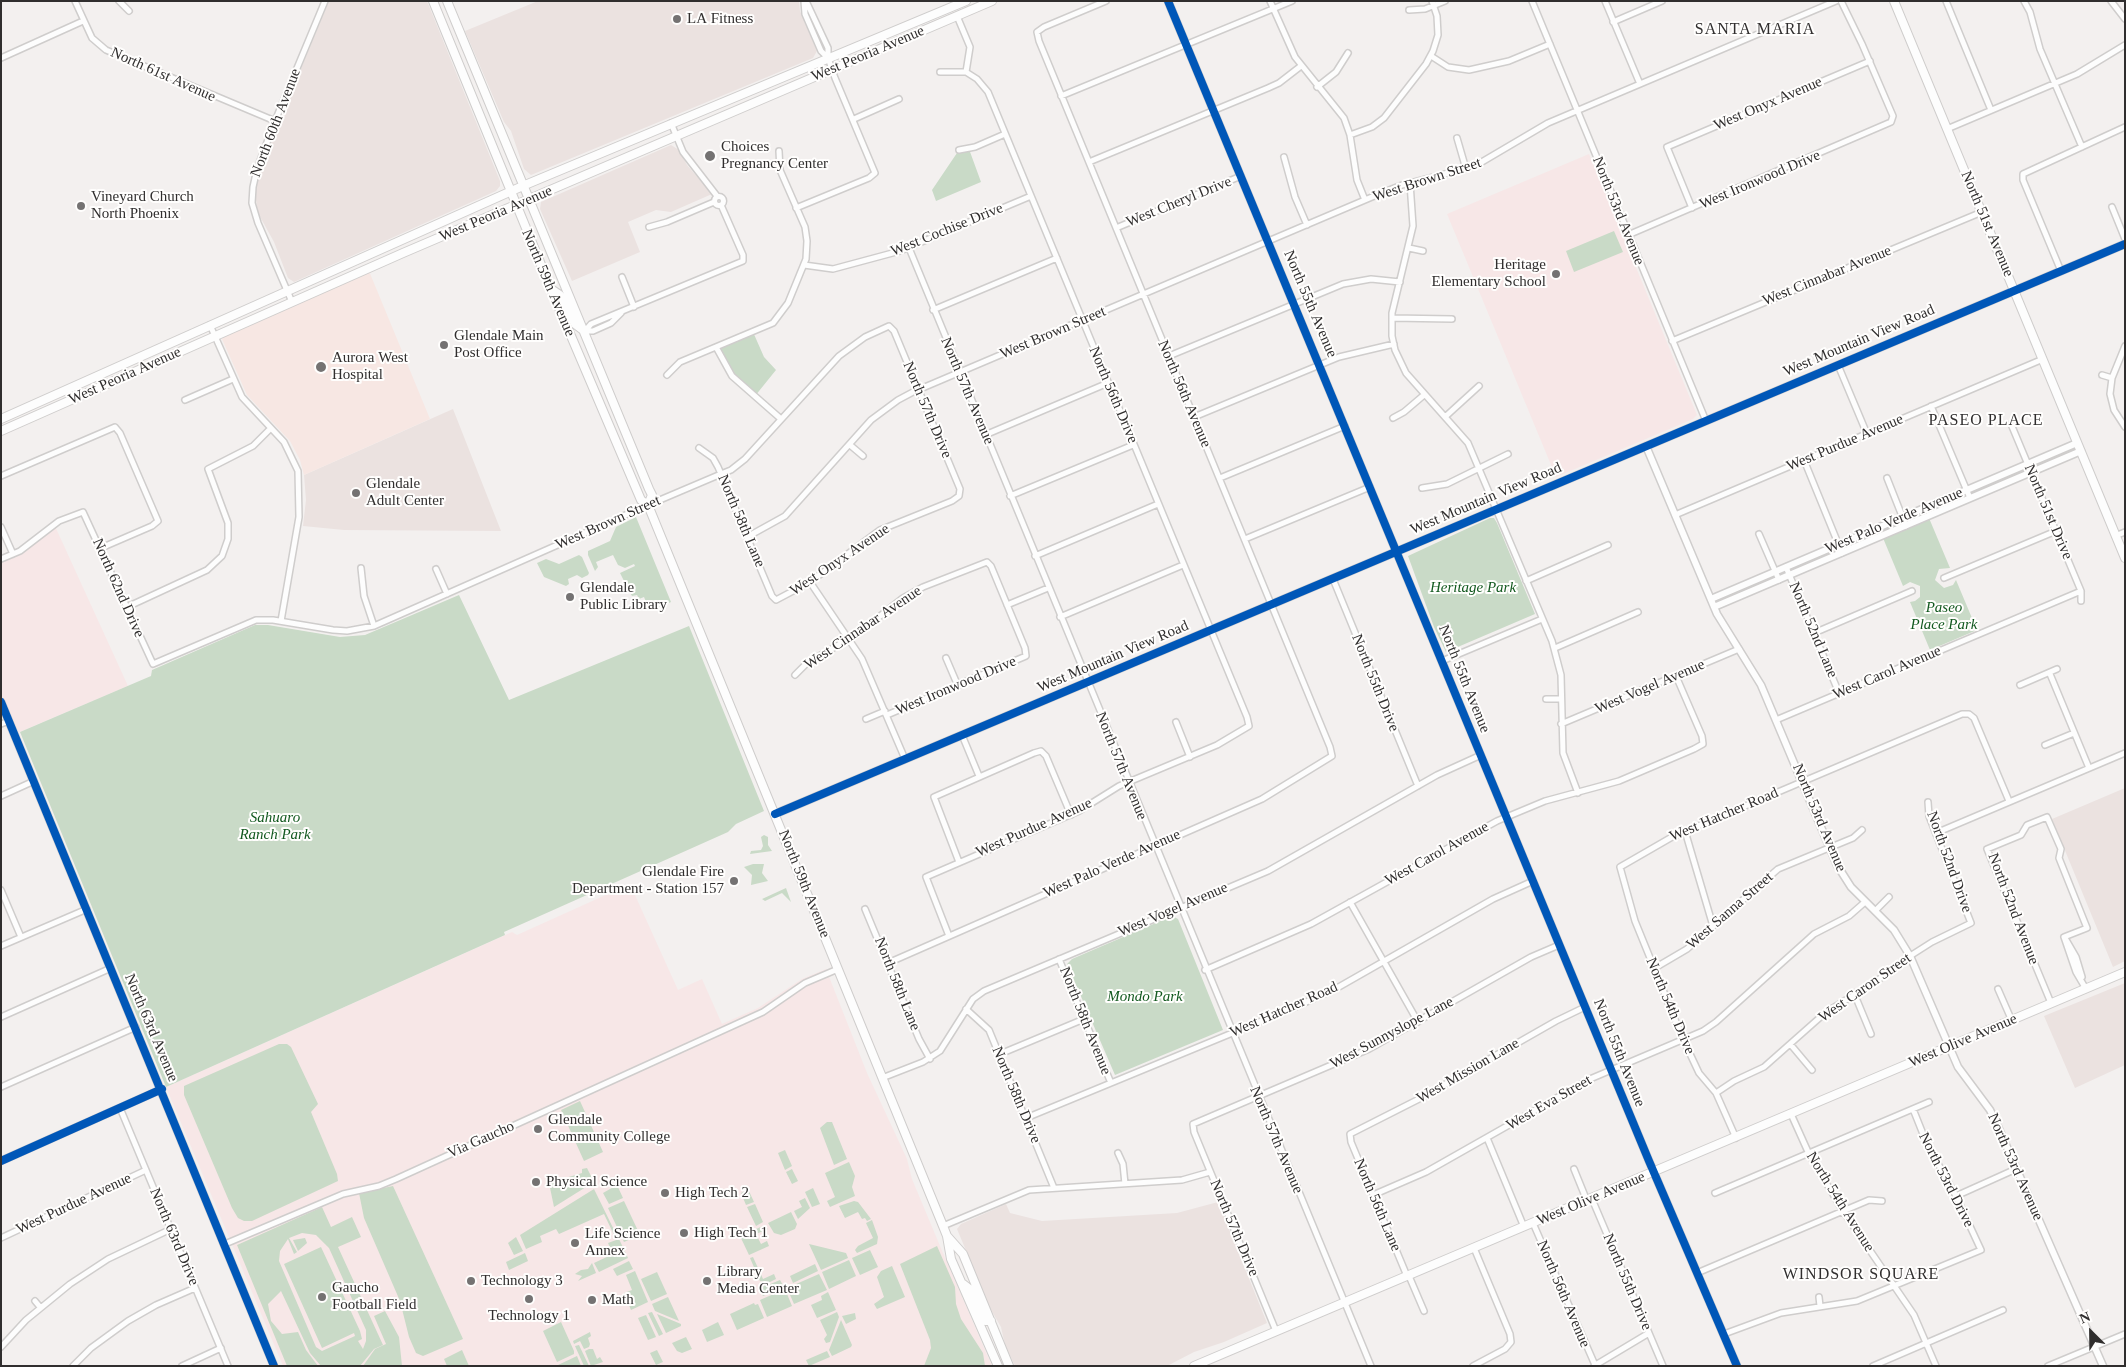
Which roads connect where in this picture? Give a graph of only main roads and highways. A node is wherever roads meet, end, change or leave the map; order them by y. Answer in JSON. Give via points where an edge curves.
{"nodes":[{"id":1,"x":433,"y":1,"type":"edge"},
{"id":2,"x":447,"y":1,"type":"edge"},
{"id":3,"x":966,"y":1,"type":"edge"},
{"id":4,"x":992,"y":1,"type":"edge"},
{"id":5,"x":1894,"y":1,"type":"edge"},
{"id":6,"x":525,"y":185,"type":"junction"},
{"id":7,"x":510,"y":191,"type":"junction"},
{"id":8,"x":531,"y":199,"type":"junction"},
{"id":9,"x":516,"y":205,"type":"junction"},
{"id":10,"x":401,"y":240,"type":"junction"},
{"id":11,"x":406,"y":252,"type":"junction"},
{"id":12,"x":550,"y":290,"type":"junction"},
{"id":13,"x":585,"y":331,"type":"junction"},
{"id":14,"x":128,"y":362,"type":"junction"},
{"id":15,"x":69,"y":401,"type":"junction"},
{"id":16,"x":1,"y":419,"type":"edge"},
{"id":17,"x":1,"y":431,"type":"edge"},
{"id":18,"x":648,"y":504,"type":"junction"},
{"id":19,"x":2125,"y":558,"type":"edge"},
{"id":20,"x":2125,"y":972,"type":"edge"},
{"id":21,"x":948,"y":1236,"type":"junction"},
{"id":22,"x":962,"y":1283,"type":"junction"},
{"id":23,"x":991,"y":1320,"type":"junction"},
{"id":24,"x":1201,"y":1364,"type":"edge"},
{"id":25,"x":998,"y":1366,"type":"edge"},
{"id":26,"x":1009,"y":1366,"type":"edge"},
{"id":27,"x":1194,"y":1366,"type":"edge"}],
"edges":[{"from":1,"to":7,"type":"main road","name":"North 59th Avenue"},
{"from":2,"to":6,"type":"main road","name":"North 59th Avenue"},
{"from":3,"to":6,"type":"main road","name":"West Peoria Avenue"},
{"from":4,"to":8,"type":"main road","name":"West Peoria Avenue"},
{"from":5,"to":19,"type":"main road","name":"North 51st Avenue"},
{"from":6,"to":7,"type":"main road","name":"West Peoria Avenue"},
{"from":6,"to":8,"type":"main road","name":"North 59th Avenue"},
{"from":7,"to":9,"type":"main road","name":"North 59th Avenue"},
{"from":7,"to":10,"type":"main road","name":"West Peoria Avenue"},
{"from":8,"to":9,"type":"main road","name":"West Peoria Avenue"},
{"from":8,"to":13,"type":"main road","name":"North 59th Avenue"},
{"from":9,"to":11,"type":"main road","name":"West Peoria Avenue"},
{"from":9,"to":12,"type":"main road","name":"North 59th Avenue"},
{"from":10,"to":11,"type":"main road"},
{"from":10,"to":14,"type":"main road","name":"West Peoria Avenue"},
{"from":11,"to":15,"type":"main road","name":"West Peoria Avenue"},
{"from":12,"to":13,"type":"main road","via":[[560,295],[575,324]]},
{"from":12,"to":18,"type":"main road","name":"North 59th Avenue","via":[[641,500]]},
{"from":13,"to":18,"type":"main road","name":"North 59th Avenue","via":[[652,496]]},
{"from":14,"to":15,"type":"main road","via":[[125,370],[83,389]]},
{"from":14,"to":16,"type":"main road","name":"West Peoria Avenue"},
{"from":15,"to":17,"type":"main road","name":"West Peoria Avenue"},
{"from":18,"to":21,"type":"main road","name":"North 59th Avenue"},
{"from":20,"to":24,"type":"main road","name":"West Olive Avenue"},
{"from":21,"to":22,"type":"main road","name":"North 59th Avenue","via":[[950,1259]]},
{"from":21,"to":23,"type":"main road","name":"North 59th Avenue","via":[[963,1254]]},
{"from":22,"to":23,"type":"main road","via":[[972,1291],[985,1321]]},
{"from":22,"to":25,"type":"main road","name":"North 59th Avenue"},
{"from":23,"to":26,"type":"main road","name":"North 59th Avenue"},
{"from":24,"to":27,"type":"main road","name":"West Olive Avenue"}]}
